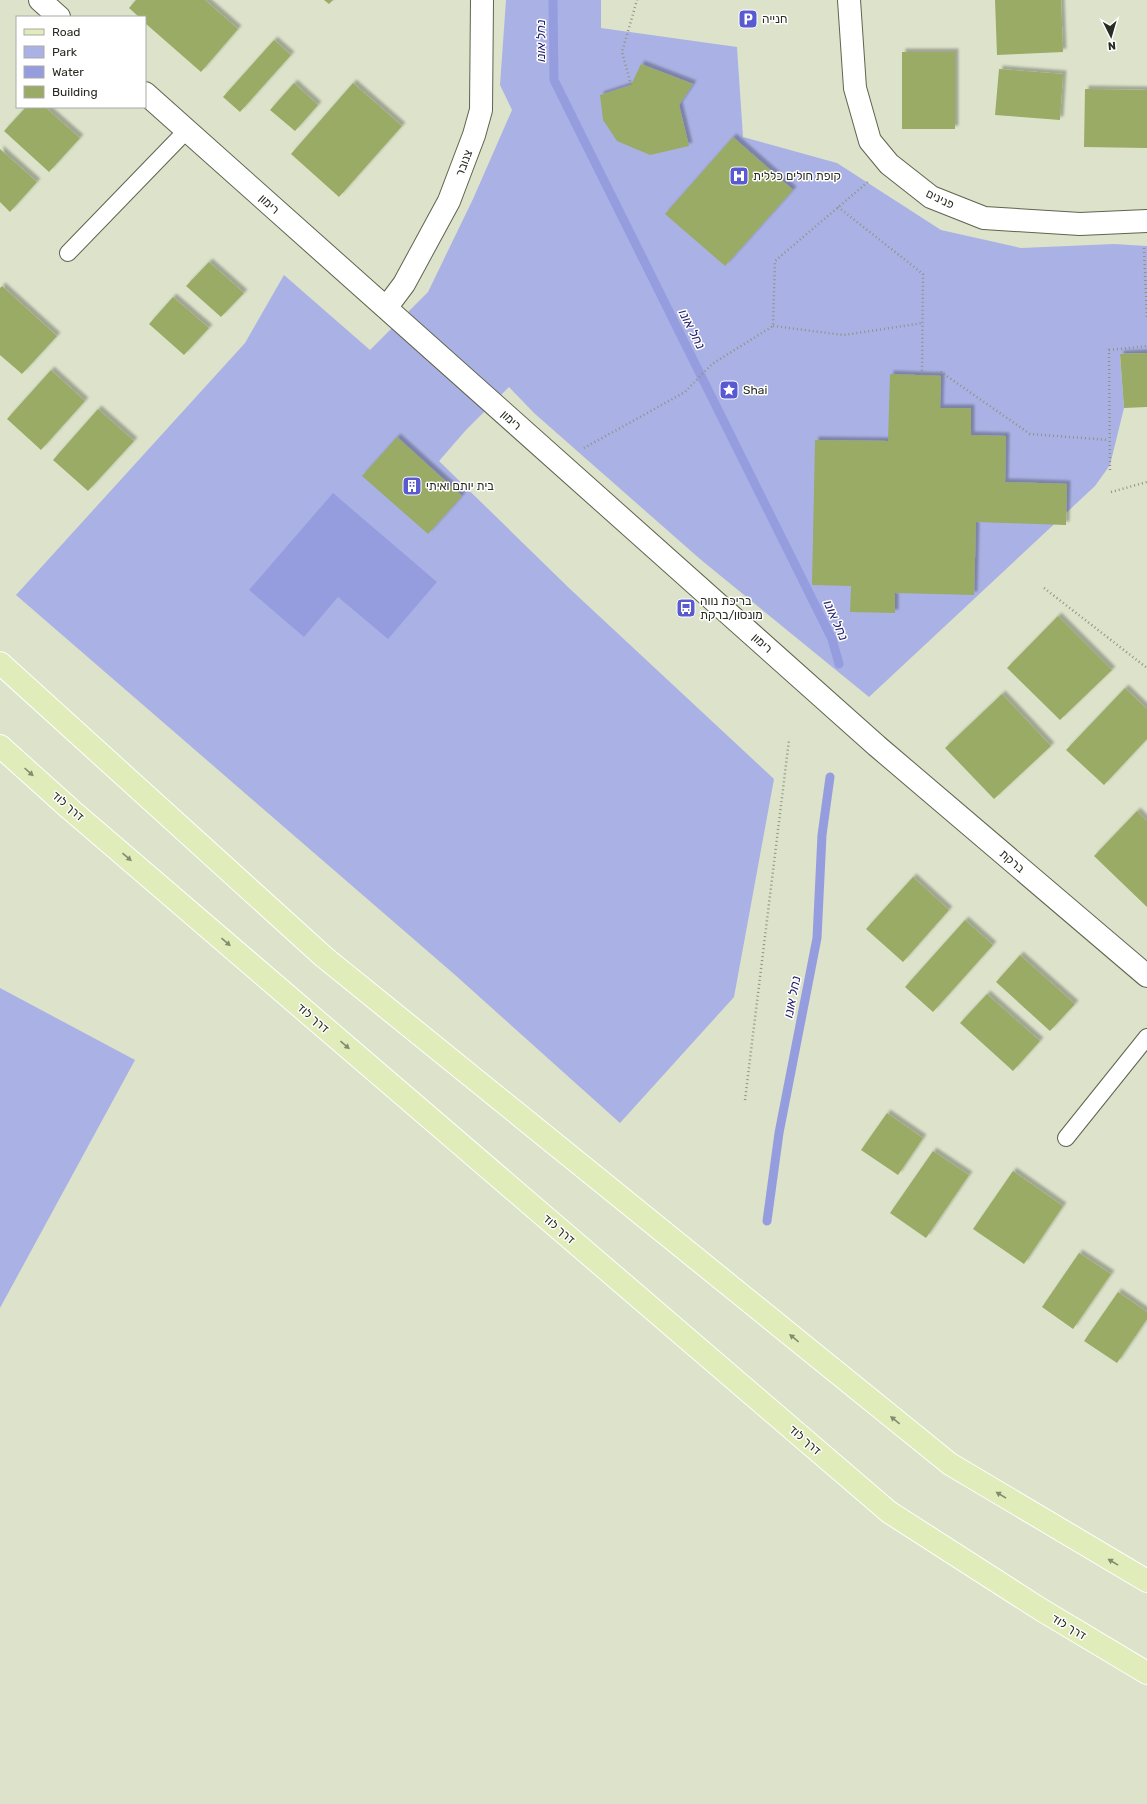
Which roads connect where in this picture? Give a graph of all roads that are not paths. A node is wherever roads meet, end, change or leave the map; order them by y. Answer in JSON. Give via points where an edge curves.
{"nodes":[{"id":1,"x":40,"y":0,"type":"edge"},
{"id":2,"x":482,"y":0,"type":"edge"},
{"id":3,"x":849,"y":0,"type":"edge"},
{"id":4,"x":58,"y":16,"type":"edge"},
{"id":5,"x":146,"y":94,"type":"edge"},
{"id":6,"x":187,"y":130,"type":"junction"},
{"id":7,"x":1144,"y":221,"type":"edge"},
{"id":8,"x":68,"y":253,"type":"dead end"},
{"id":9,"x":386,"y":308,"type":"junction"},
{"id":10,"x":0,"y":663,"type":"edge"},
{"id":11,"x":0,"y":746,"type":"edge"},
{"id":12,"x":877,"y":746,"type":"joint"},
{"id":13,"x":1147,"y":976,"type":"edge"},
{"id":14,"x":1147,"y":1037,"type":"edge"},
{"id":15,"x":1066,"y":1138,"type":"dead end"},
{"id":16,"x":1147,"y":1581,"type":"edge"},
{"id":17,"x":1147,"y":1673,"type":"edge"}],
"edges":[{"from":1,"to":4,"type":"street"},
{"from":2,"to":9,"type":"street","name":"צנובר","via":[[481,110],[470,146],[449,200],[404,284]]},
{"from":3,"to":7,"type":"street","name":"פנינים","via":[[855,88],[870,140],[889,164],[931,197],[984,218],[1080,224]]},
{"from":5,"to":6,"type":"street","name":"רימון"},
{"from":6,"to":8,"type":"lane"},
{"from":6,"to":9,"type":"street","name":"רימון"},
{"from":9,"to":12,"type":"street","name":"רימון"},
{"from":16,"to":10,"type":"main road","one_way":true,"via":[[950,1464],[324,957]]},
{"from":11,"to":17,"type":"main road","name":"דרך לוד","one_way":true,"via":[[889,1512],[1040,1610]]},
{"from":12,"to":13,"type":"street","name":"ברקת"},
{"from":14,"to":15,"type":"lane"}]}
